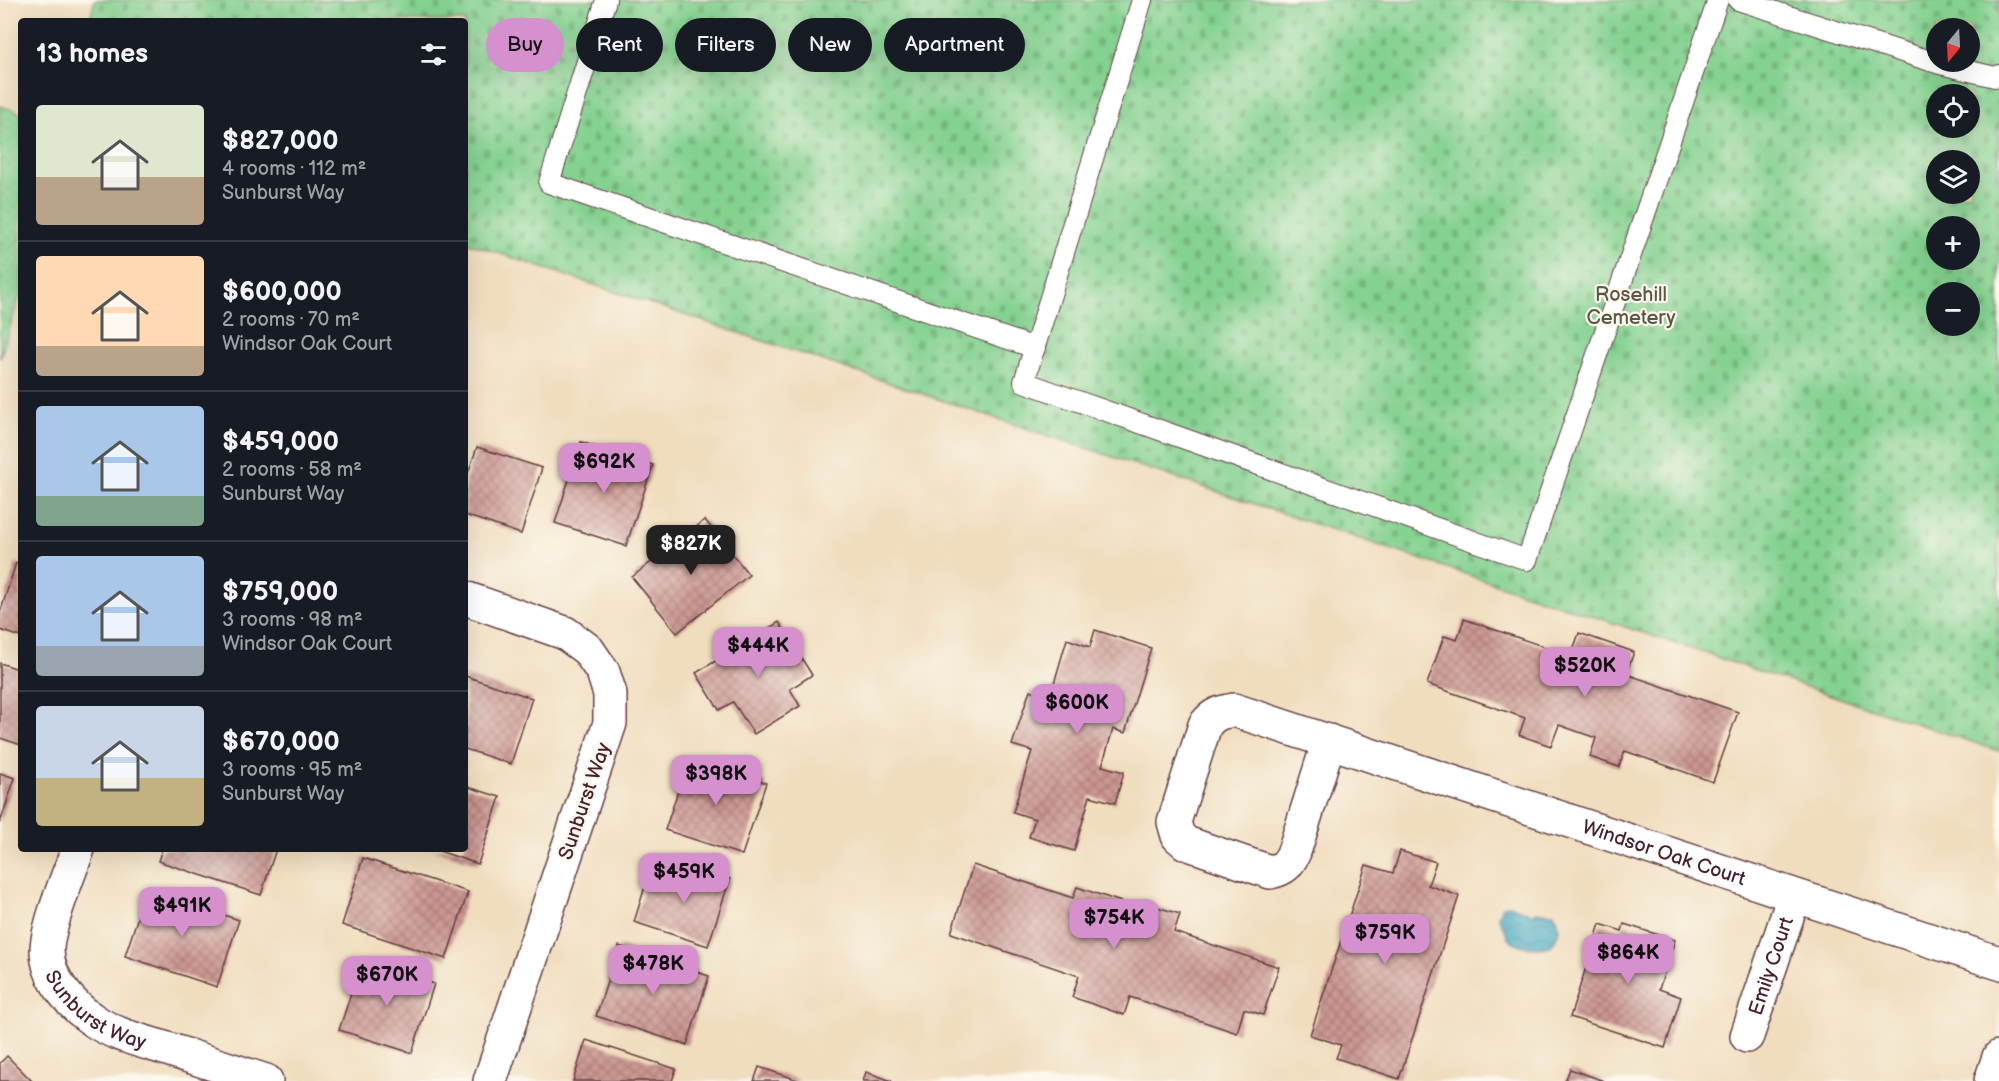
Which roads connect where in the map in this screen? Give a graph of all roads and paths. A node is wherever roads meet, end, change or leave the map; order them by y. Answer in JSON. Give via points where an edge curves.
{"nodes":[{"id":1,"x":606,"y":0,"type":"edge"},
{"id":2,"x":1142,"y":0,"type":"edge"},
{"id":3,"x":1719,"y":0,"type":"edge"},
{"id":4,"x":1738,"y":0,"type":"edge"},
{"id":5,"x":1999,"y":75,"type":"edge"},
{"id":6,"x":1035,"y":348,"type":"junction"},
{"id":7,"x":468,"y":599,"type":"edge"},
{"id":8,"x":1329,"y":741,"type":"junction"},
{"id":9,"x":77,"y":852,"type":"edge"},
{"id":10,"x":1794,"y":896,"type":"junction"},
{"id":11,"x":1999,"y":963,"type":"edge"},
{"id":12,"x":1748,"y":1036,"type":"dead end"},
{"id":13,"x":1999,"y":1057,"type":"edge"},
{"id":14,"x":266,"y":1081,"type":"edge"},
{"id":15,"x":490,"y":1081,"type":"edge"},
{"id":16,"x":1991,"y":1081,"type":"edge"}],
"edges":[{"from":1,"to":6,"type":"lane","via":[[549,183]]},
{"from":2,"to":6,"type":"lane"},
{"from":3,"to":6,"type":"lane","via":[[1527,560],[1024,382]]},
{"from":4,"to":5,"type":"lane","via":[[1940,64]]},
{"from":7,"to":15,"type":"street","name":"Sunburst Way","via":[[565,633],[588,650],[603,672],[610,694],[610,723]]},
{"from":8,"to":8,"type":"street","name":"Windsor Oak Court","via":[[1294,852],[1289,864],[1280,870],[1269,872],[1186,843],[1178,836],[1174,822],[1205,725],[1219,712],[1234,710]]},
{"from":8,"to":10,"type":"street","name":"Windsor Oak Court"},
{"from":9,"to":14,"type":"street","name":"Sunburst Way","via":[[47,947],[48,965],[74,1005],[122,1035]]},
{"from":10,"to":11,"type":"street","name":"Windsor Oak Court"},
{"from":10,"to":12,"type":"street","name":"Emily Court"},
{"from":13,"to":16,"type":"street"}]}
